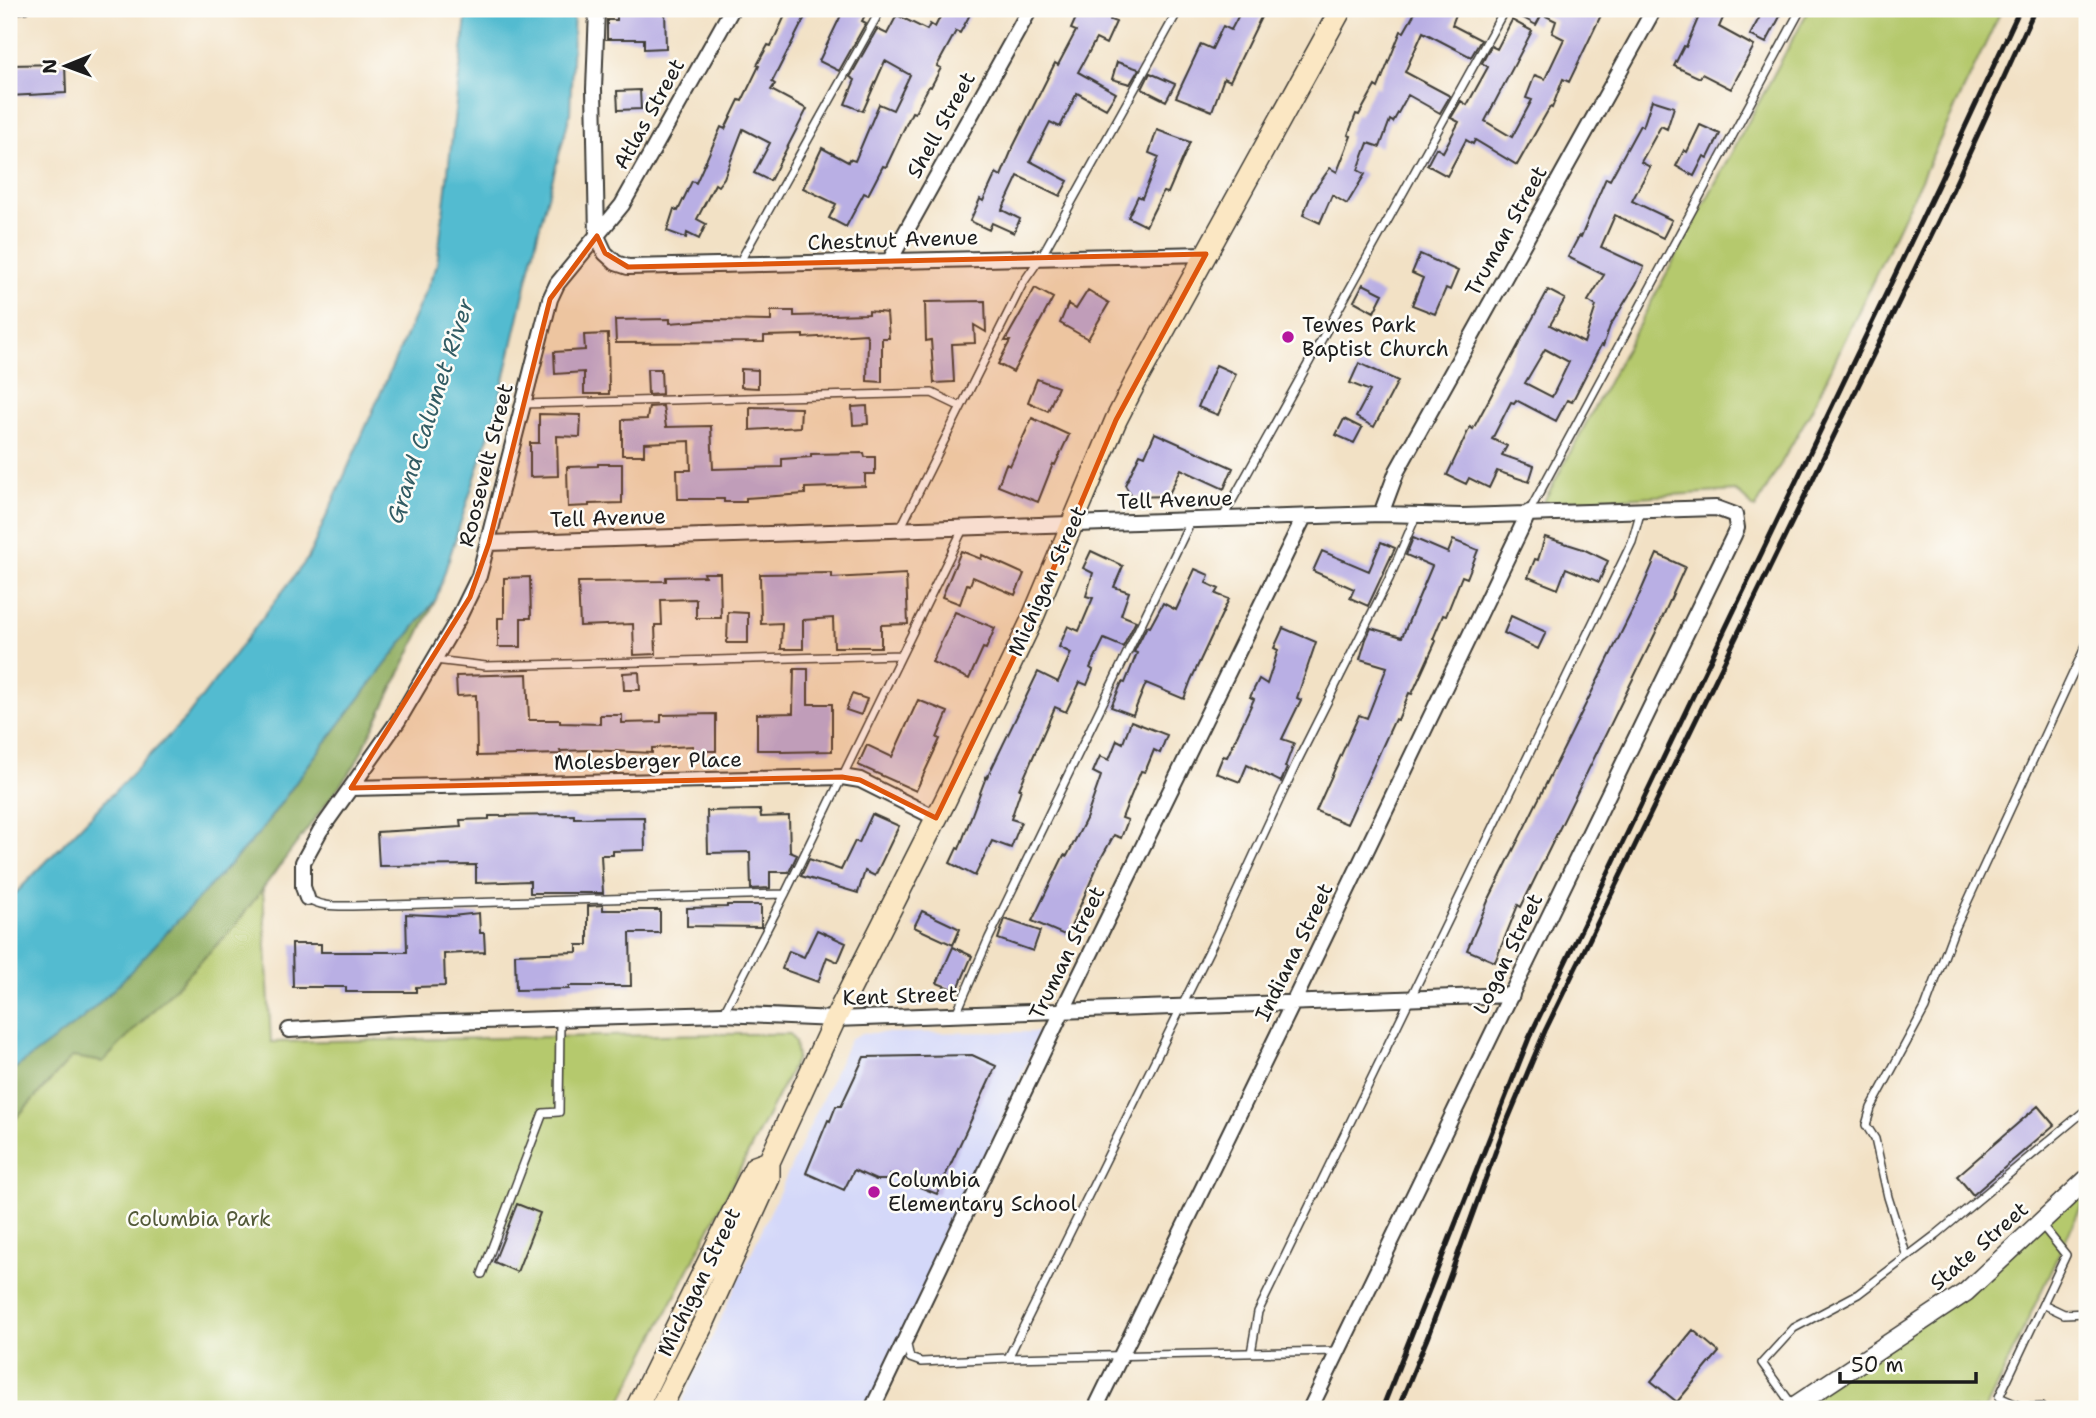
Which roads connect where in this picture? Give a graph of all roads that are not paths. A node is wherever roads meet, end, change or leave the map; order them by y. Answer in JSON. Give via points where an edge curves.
{"nodes":[{"id":1,"x":25,"y":9,"type":"edge"},
{"id":2,"x":597,"y":9,"type":"edge"},
{"id":3,"x":732,"y":9,"type":"edge"},
{"id":4,"x":881,"y":9,"type":"edge"},
{"id":5,"x":1030,"y":9,"type":"edge"},
{"id":6,"x":1179,"y":9,"type":"edge"},
{"id":7,"x":1341,"y":9,"type":"edge"},
{"id":8,"x":1504,"y":9,"type":"edge"},
{"id":9,"x":1654,"y":9,"type":"edge"},
{"id":10,"x":1801,"y":9,"type":"edge"},
{"id":11,"x":9,"y":10,"type":"edge"},
{"id":12,"x":597,"y":236,"type":"junction"},
{"id":13,"x":1206,"y":254,"type":"junction"},
{"id":14,"x":1041,"y":257,"type":"junction"},
{"id":15,"x":889,"y":261,"type":"junction"},
{"id":16,"x":737,"y":266,"type":"junction"},
{"id":17,"x":523,"y":404,"type":"junction"},
{"id":18,"x":961,"y":407,"type":"junction"},
{"id":19,"x":1641,"y":510,"type":"junction"},
{"id":20,"x":1528,"y":512,"type":"junction"},
{"id":21,"x":1381,"y":514,"type":"junction"},
{"id":22,"x":1735,"y":514,"type":"joint"},
{"id":23,"x":1416,"y":516,"type":"junction"},
{"id":24,"x":1304,"y":517,"type":"junction"},
{"id":25,"x":1222,"y":519,"type":"junction"},
{"id":26,"x":1191,"y":521,"type":"junction"},
{"id":27,"x":1072,"y":524,"type":"junction"},
{"id":28,"x":963,"y":528,"type":"junction"},
{"id":29,"x":900,"y":530,"type":"junction"},
{"id":30,"x":489,"y":543,"type":"junction"},
{"id":31,"x":2087,"y":643,"type":"edge"},
{"id":32,"x":901,"y":655,"type":"junction"},
{"id":33,"x":435,"y":660,"type":"junction"},
{"id":34,"x":842,"y":777,"type":"junction"},
{"id":35,"x":351,"y":789,"type":"junction"},
{"id":36,"x":936,"y":818,"type":"junction"},
{"id":37,"x":785,"y":894,"type":"junction"},
{"id":38,"x":307,"y":898,"type":"joint"},
{"id":39,"x":1512,"y":995,"type":"junction"},
{"id":40,"x":1409,"y":998,"type":"junction"},
{"id":41,"x":1293,"y":1003,"type":"junction"},
{"id":42,"x":1181,"y":1007,"type":"junction"},
{"id":43,"x":1062,"y":1012,"type":"junction"},
{"id":44,"x":723,"y":1014,"type":"junction"},
{"id":45,"x":955,"y":1015,"type":"junction"},
{"id":46,"x":560,"y":1019,"type":"junction"},
{"id":47,"x":835,"y":1019,"type":"junction"},
{"id":48,"x":289,"y":1030,"type":"dead end"},
{"id":49,"x":2087,"y":1110,"type":"edge"},
{"id":50,"x":769,"y":1162,"type":"junction"},
{"id":51,"x":2087,"y":1179,"type":"edge"},
{"id":52,"x":2040,"y":1223,"type":"junction"},
{"id":53,"x":1908,"y":1257,"type":"junction"},
{"id":54,"x":482,"y":1274,"type":"dead end"},
{"id":55,"x":2043,"y":1304,"type":"junction"},
{"id":56,"x":2087,"y":1313,"type":"edge"},
{"id":57,"x":907,"y":1337,"type":"junction"},
{"id":58,"x":1339,"y":1351,"type":"junction"},
{"id":59,"x":1251,"y":1353,"type":"junction"},
{"id":60,"x":1121,"y":1355,"type":"junction"},
{"id":61,"x":1008,"y":1358,"type":"junction"},
{"id":62,"x":2041,"y":1407,"type":"dead end"},
{"id":63,"x":1792,"y":1408,"type":"edge"},
{"id":64,"x":636,"y":1409,"type":"edge"},
{"id":65,"x":660,"y":1409,"type":"edge"},
{"id":66,"x":872,"y":1409,"type":"edge"},
{"id":67,"x":1095,"y":1409,"type":"edge"},
{"id":68,"x":1310,"y":1409,"type":"edge"}],
"edges":[{"from":1,"to":11,"type":"lane"},
{"from":2,"to":12,"type":"street"},
{"from":3,"to":12,"type":"street","name":"Atlas Street","via":[[622,205]]},
{"from":4,"to":16,"type":"lane"},
{"from":5,"to":15,"type":"street","name":"Shell Street"},
{"from":6,"to":14,"type":"lane"},
{"from":7,"to":13,"type":"main road","name":"Michigan Street"},
{"from":8,"to":25,"type":"lane"},
{"from":9,"to":21,"type":"street","name":"Truman Street","via":[[1396,471]]},
{"from":10,"to":20,"type":"lane"},
{"from":12,"to":16,"type":"street","name":"Chestnut Avenue","via":[[605,253],[622,266]]},
{"from":12,"to":17,"type":"street","name":"Roosevelt Street","via":[[563,274],[550,299]]},
{"from":13,"to":14,"type":"street","name":"Chestnut Avenue"},
{"from":13,"to":27,"type":"main road","name":"Michigan Street","via":[[1135,383]]},
{"from":14,"to":15,"type":"street","name":"Chestnut Avenue"},
{"from":14,"to":18,"type":"lane","via":[[1023,283]]},
{"from":15,"to":16,"type":"street","name":"Chestnut Avenue"},
{"from":17,"to":18,"type":"lane","via":[[932,393]]},
{"from":17,"to":30,"type":"street","name":"Roosevelt Street"},
{"from":18,"to":29,"type":"lane"},
{"from":19,"to":20,"type":"street","name":"Tell Avenue"},
{"from":19,"to":22,"type":"street","name":"Tell Avenue","via":[[1716,508]]},
{"from":19,"to":40,"type":"lane","via":[[1632,542]]},
{"from":20,"to":23,"type":"street","name":"Tell Avenue"},
{"from":20,"to":41,"type":"street","name":"Indiana Street"},
{"from":21,"to":23,"type":"street","name":"Tell Avenue"},
{"from":21,"to":24,"type":"street","name":"Tell Avenue"},
{"from":22,"to":39,"type":"street","name":"Logan Street","via":[[1734,536]]},
{"from":23,"to":42,"type":"lane"},
{"from":24,"to":25,"type":"street","name":"Tell Avenue"},
{"from":24,"to":43,"type":"street","name":"Truman Street"},
{"from":25,"to":26,"type":"street","name":"Tell Avenue"},
{"from":26,"to":27,"type":"street","name":"Tell Avenue"},
{"from":26,"to":45,"type":"lane"},
{"from":27,"to":28,"type":"street","name":"Tell Avenue"},
{"from":27,"to":36,"type":"main road","name":"Michigan Street","via":[[1030,624]]},
{"from":28,"to":29,"type":"street","name":"Tell Avenue"},
{"from":28,"to":32,"type":"lane"},
{"from":29,"to":30,"type":"street","name":"Tell Avenue"},
{"from":30,"to":33,"type":"street","name":"Roosevelt Street","via":[[470,597]]},
{"from":31,"to":53,"type":"lane","via":[[1953,933],[1925,1008],[1866,1125],[1875,1139]]},
{"from":32,"to":33,"type":"lane","via":[[486,666]]},
{"from":32,"to":34,"type":"lane"},
{"from":33,"to":35,"type":"street","name":"Roosevelt Street"},
{"from":34,"to":35,"type":"street","name":"Molesberger Place"},
{"from":34,"to":36,"type":"street","name":"Molesberger Place","via":[[860,780]]},
{"from":34,"to":37,"type":"lane"},
{"from":35,"to":38,"type":"street","name":"Roosevelt Street","via":[[303,862]]},
{"from":36,"to":47,"type":"main road","name":"Michigan Street"},
{"from":37,"to":38,"type":"lane","via":[[352,906],[326,906]]},
{"from":37,"to":44,"type":"lane"},
{"from":39,"to":40,"type":"street","name":"Kent Street"},
{"from":39,"to":58,"type":"street","name":"Logan Street"},
{"from":40,"to":41,"type":"street","name":"Kent Street"},
{"from":40,"to":59,"type":"lane","via":[[1258,1312]]},
{"from":41,"to":42,"type":"street","name":"Kent Street"},
{"from":41,"to":60,"type":"street","name":"Indiana Street"},
{"from":42,"to":43,"type":"street","name":"Kent Street"},
{"from":42,"to":61,"type":"lane"},
{"from":43,"to":45,"type":"street","name":"Kent Street"},
{"from":43,"to":57,"type":"street","name":"Truman Street"},
{"from":44,"to":46,"type":"street","name":"Kent Street"},
{"from":44,"to":47,"type":"street","name":"Kent Street"},
{"from":45,"to":47,"type":"street","name":"Kent Street"},
{"from":46,"to":48,"type":"street","name":"Kent Street"},
{"from":46,"to":54,"type":"lane","via":[[559,1112],[543,1113]]},
{"from":47,"to":50,"type":"main road","name":"Michigan Street"},
{"from":49,"to":53,"type":"lane"},
{"from":50,"to":64,"type":"main road","name":"Michigan Street","via":[[755,1167]]},
{"from":50,"to":65,"type":"main road","name":"Michigan Street","via":[[769,1178]]},
{"from":51,"to":52,"type":"street","name":"State Street"},
{"from":52,"to":55,"type":"lane","via":[[2066,1255]]},
{"from":52,"to":63,"type":"street","name":"State Street","via":[[1966,1292]]},
{"from":53,"to":63,"type":"lane","via":[[1858,1294],[1794,1328],[1762,1363]]},
{"from":55,"to":56,"type":"lane","via":[[2064,1314]]},
{"from":55,"to":62,"type":"lane","via":[[1999,1397],[2024,1408]]},
{"from":57,"to":61,"type":"lane","via":[[908,1354],[916,1362]]},
{"from":57,"to":66,"type":"street","name":"Truman Street"},
{"from":58,"to":59,"type":"lane"},
{"from":58,"to":68,"type":"street","name":"Logan Street"},
{"from":59,"to":60,"type":"lane"},
{"from":60,"to":61,"type":"lane"},
{"from":60,"to":67,"type":"street","name":"Indiana Street"}]}
